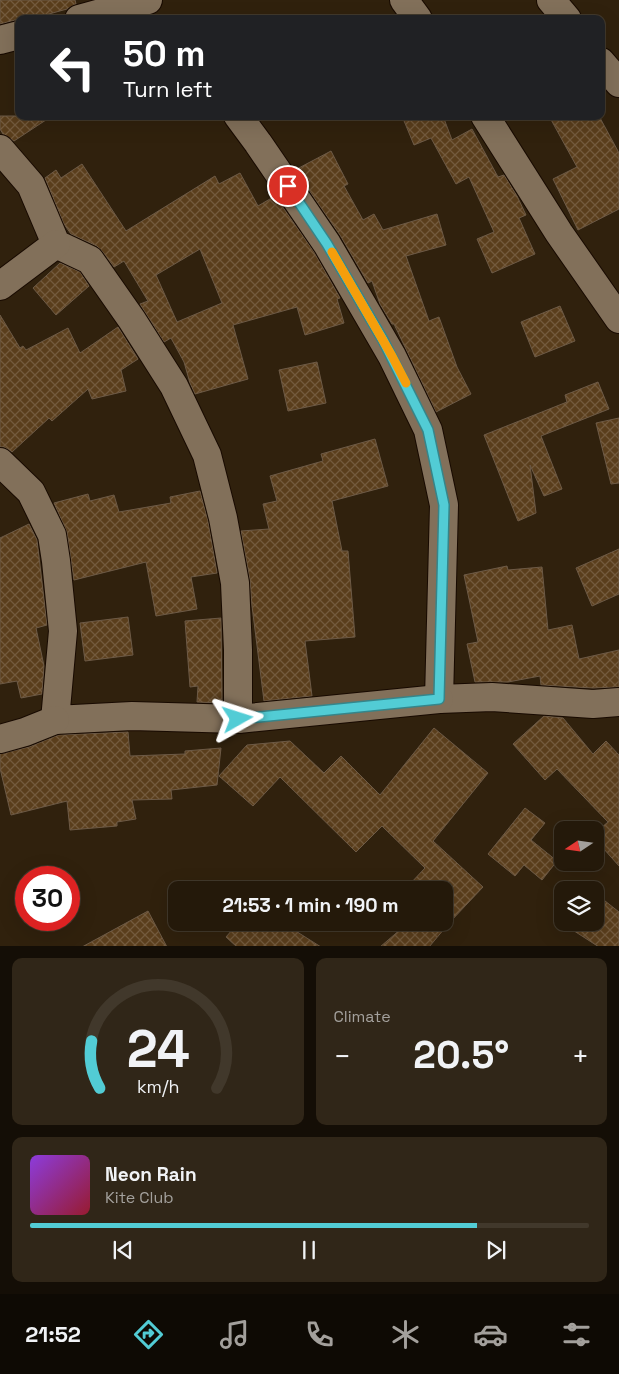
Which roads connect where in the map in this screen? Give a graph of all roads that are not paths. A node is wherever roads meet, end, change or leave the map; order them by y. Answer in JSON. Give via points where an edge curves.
{"nodes":[{"id":1,"x":404,"y":0,"type":"edge"},
{"id":2,"x":551,"y":0,"type":"edge"},
{"id":3,"x":147,"y":7,"type":"edge"},
{"id":4,"x":102,"y":15,"type":"edge"},
{"id":5,"x":415,"y":15,"type":"edge"},
{"id":6,"x":564,"y":15,"type":"edge"},
{"id":7,"x":15,"y":36,"type":"edge"},
{"id":8,"x":0,"y":40,"type":"edge"},
{"id":9,"x":605,"y":67,"type":"edge"},
{"id":10,"x":619,"y":83,"type":"edge"},
{"id":11,"x":241,"y":120,"type":"edge"},
{"id":12,"x":487,"y":120,"type":"edge"},
{"id":13,"x":0,"y":149,"type":"edge"},
{"id":14,"x":56,"y":244,"type":"junction"},
{"id":15,"x":0,"y":286,"type":"edge"},
{"id":16,"x":619,"y":319,"type":"edge"},
{"id":17,"x":0,"y":462,"type":"edge"},
{"id":18,"x":439,"y":699,"type":"junction"},
{"id":19,"x":619,"y":702,"type":"edge"},
{"id":20,"x":238,"y":719,"type":"junction"},
{"id":21,"x":55,"y":720,"type":"junction"},
{"id":22,"x":0,"y":739,"type":"edge"}],
"edges":[{"from":1,"to":5,"type":"street"},
{"from":2,"to":6,"type":"street"},
{"from":3,"to":4,"type":"street"},
{"from":7,"to":8,"type":"street"},
{"from":9,"to":10,"type":"street"},
{"from":11,"to":18,"type":"street","via":[[327,244],[392,356],[428,430],[444,505]]},
{"from":12,"to":16,"type":"street"},
{"from":13,"to":14,"type":"street","via":[[31,184]]},
{"from":14,"to":15,"type":"street"},
{"from":14,"to":20,"type":"street","via":[[90,260],[174,386],[207,455],[235,583]]},
{"from":17,"to":21,"type":"street","via":[[31,492],[52,535],[63,631]]},
{"from":18,"to":19,"type":"street","via":[[492,697],[593,704]]},
{"from":18,"to":20,"type":"street"},
{"from":20,"to":21,"type":"street","via":[[132,716]]},
{"from":21,"to":22,"type":"street"}]}
